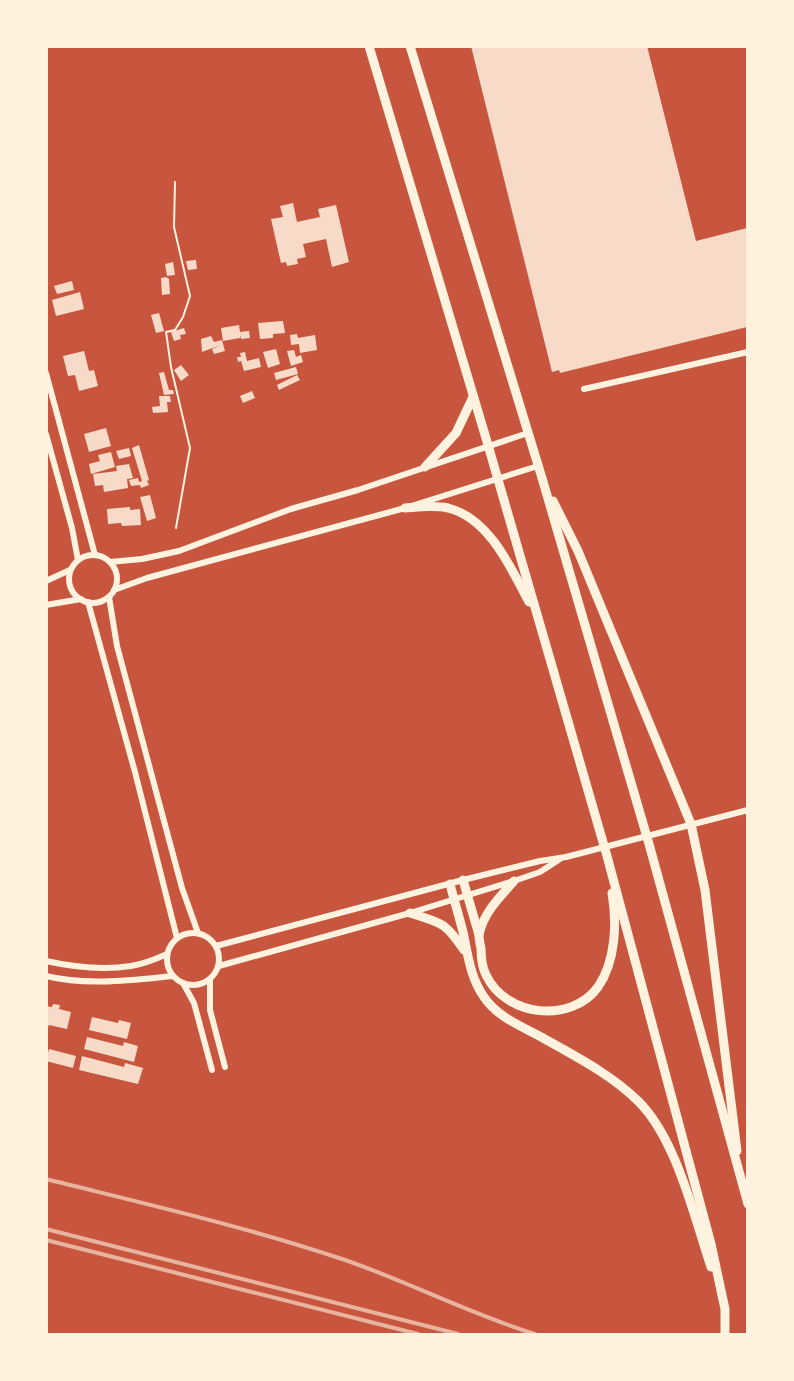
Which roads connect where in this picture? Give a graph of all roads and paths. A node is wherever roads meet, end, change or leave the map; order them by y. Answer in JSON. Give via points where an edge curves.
{"nodes":[{"id":1,"x":369,"y":46,"type":"edge"},
{"id":2,"x":410,"y":46,"type":"edge"},
{"id":3,"x":175,"y":182,"type":"dead end"},
{"id":4,"x":747,"y":352,"type":"edge"},
{"id":5,"x":46,"y":373,"type":"edge"},
{"id":6,"x":584,"y":389,"type":"dead end"},
{"id":7,"x":473,"y":397,"type":"junction"},
{"id":8,"x":528,"y":433,"type":"junction"},
{"id":9,"x":46,"y":434,"type":"edge"},
{"id":10,"x":488,"y":445,"type":"junction"},
{"id":11,"x":538,"y":466,"type":"junction"},
{"id":12,"x":425,"y":467,"type":"junction"},
{"id":13,"x":497,"y":478,"type":"junction"},
{"id":14,"x":542,"y":478,"type":"junction"},
{"id":15,"x":405,"y":508,"type":"junction"},
{"id":16,"x":176,"y":528,"type":"dead end"},
{"id":17,"x":95,"y":555,"type":"junction"},
{"id":18,"x":78,"y":560,"type":"junction"},
{"id":19,"x":110,"y":562,"type":"junction"},
{"id":20,"x":70,"y":570,"type":"junction"},
{"id":21,"x":46,"y":581,"type":"edge"},
{"id":22,"x":114,"y":590,"type":"junction"},
{"id":23,"x":108,"y":597,"type":"junction"},
{"id":24,"x":81,"y":599,"type":"junction"},
{"id":25,"x":88,"y":602,"type":"junction"},
{"id":26,"x":46,"y":605,"type":"edge"},
{"id":27,"x":538,"y":620,"type":"junction"},
{"id":28,"x":747,"y":810,"type":"edge"},
{"id":29,"x":688,"y":824,"type":"junction"},
{"id":30,"x":607,"y":856,"type":"junction"},
{"id":31,"x":563,"y":858,"type":"junction"},
{"id":32,"x":463,"y":880,"type":"junction"},
{"id":33,"x":514,"y":881,"type":"junction"},
{"id":34,"x":450,"y":884,"type":"junction"},
{"id":35,"x":467,"y":895,"type":"junction"},
{"id":36,"x":454,"y":900,"type":"junction"},
{"id":37,"x":410,"y":913,"type":"junction"},
{"id":38,"x":198,"y":933,"type":"junction"},
{"id":39,"x":479,"y":936,"type":"junction"},
{"id":40,"x":177,"y":939,"type":"junction"},
{"id":41,"x":216,"y":946,"type":"junction"},
{"id":42,"x":167,"y":954,"type":"junction"},
{"id":43,"x":467,"y":955,"type":"junction"},
{"id":44,"x":46,"y":961,"type":"edge"},
{"id":45,"x":219,"y":966,"type":"junction"},
{"id":46,"x":46,"y":976,"type":"edge"},
{"id":47,"x":173,"y":976,"type":"junction"},
{"id":48,"x":210,"y":980,"type":"junction"},
{"id":49,"x":183,"y":983,"type":"junction"},
{"id":50,"x":225,"y":1067,"type":"dead end"},
{"id":51,"x":212,"y":1070,"type":"dead end"},
{"id":52,"x":740,"y":1178,"type":"junction"},
{"id":53,"x":747,"y":1204,"type":"edge"},
{"id":54,"x":724,"y":1309,"type":"junction"},
{"id":55,"x":726,"y":1335,"type":"edge"}],
"edges":[{"from":1,"to":7,"type":"main road"},
{"from":2,"to":8,"type":"main road"},
{"from":3,"to":16,"type":"path","via":[[174,227],[190,296],[175,330],[166,332],[190,448]]},
{"from":4,"to":6,"type":"street"},
{"from":5,"to":17,"type":"street"},
{"from":7,"to":10,"type":"main road"},
{"from":7,"to":12,"type":"main road","via":[[456,434]]},
{"from":8,"to":10,"type":"street"},
{"from":8,"to":11,"type":"main road"},
{"from":9,"to":18,"type":"street"},
{"from":10,"to":12,"type":"street"},
{"from":10,"to":13,"type":"main road"},
{"from":11,"to":13,"type":"street"},
{"from":11,"to":14,"type":"main road"},
{"from":12,"to":19,"type":"street","via":[[291,509],[179,551],[142,560]]},
{"from":13,"to":15,"type":"street"},
{"from":13,"to":27,"type":"main road"},
{"from":14,"to":29,"type":"main road","via":[[578,551]]},
{"from":14,"to":52,"type":"main road","via":[[650,844]]},
{"from":15,"to":22,"type":"street"},
{"from":15,"to":27,"type":"main road","via":[[446,508],[476,522],[515,575]]},
{"from":17,"to":18,"type":"street"},
{"from":17,"to":19,"type":"street"},
{"from":18,"to":20,"type":"street"},
{"from":19,"to":22,"type":"street","via":[[116,575]]},
{"from":20,"to":21,"type":"street"},
{"from":20,"to":24,"type":"street","via":[[69,583]]},
{"from":22,"to":23,"type":"street"},
{"from":23,"to":25,"type":"street"},
{"from":23,"to":38,"type":"street","via":[[117,646],[182,888]]},
{"from":24,"to":25,"type":"street"},
{"from":24,"to":26,"type":"street"},
{"from":25,"to":40,"type":"street"},
{"from":27,"to":30,"type":"main road"},
{"from":28,"to":29,"type":"street"},
{"from":29,"to":31,"type":"street"},
{"from":29,"to":52,"type":"main road","via":[[705,890]]},
{"from":30,"to":39,"type":"main road","via":[[614,900],[613,944],[608,969],[598,987],[579,1003],[547,1012],[516,1004],[496,990],[486,976]]},
{"from":30,"to":54,"type":"main road","via":[[695,1182]]},
{"from":31,"to":32,"type":"street"},
{"from":31,"to":33,"type":"street"},
{"from":32,"to":34,"type":"street"},
{"from":32,"to":35,"type":"main road"},
{"from":33,"to":35,"type":"street"},
{"from":33,"to":39,"type":"main road","via":[[486,915]]},
{"from":34,"to":36,"type":"main road"},
{"from":34,"to":41,"type":"street"},
{"from":35,"to":36,"type":"street"},
{"from":35,"to":39,"type":"main road"},
{"from":36,"to":37,"type":"street"},
{"from":36,"to":43,"type":"main road"},
{"from":37,"to":43,"type":"main road","via":[[450,929]]},
{"from":37,"to":45,"type":"street"},
{"from":38,"to":40,"type":"street"},
{"from":38,"to":41,"type":"street"},
{"from":40,"to":42,"type":"street"},
{"from":41,"to":45,"type":"street"},
{"from":42,"to":44,"type":"street","via":[[118,967]]},
{"from":42,"to":47,"type":"street"},
{"from":43,"to":54,"type":"main road","via":[[472,974],[495,1010],[621,1086],[658,1125],[687,1196]]},
{"from":45,"to":48,"type":"street"},
{"from":46,"to":47,"type":"street","via":[[100,982]]},
{"from":47,"to":49,"type":"street"},
{"from":48,"to":49,"type":"street","via":[[195,986]]},
{"from":48,"to":50,"type":"street","via":[[210,1010]]},
{"from":49,"to":51,"type":"street","via":[[194,1004]]},
{"from":52,"to":53,"type":"main road"},
{"from":54,"to":55,"type":"main road"}]}
